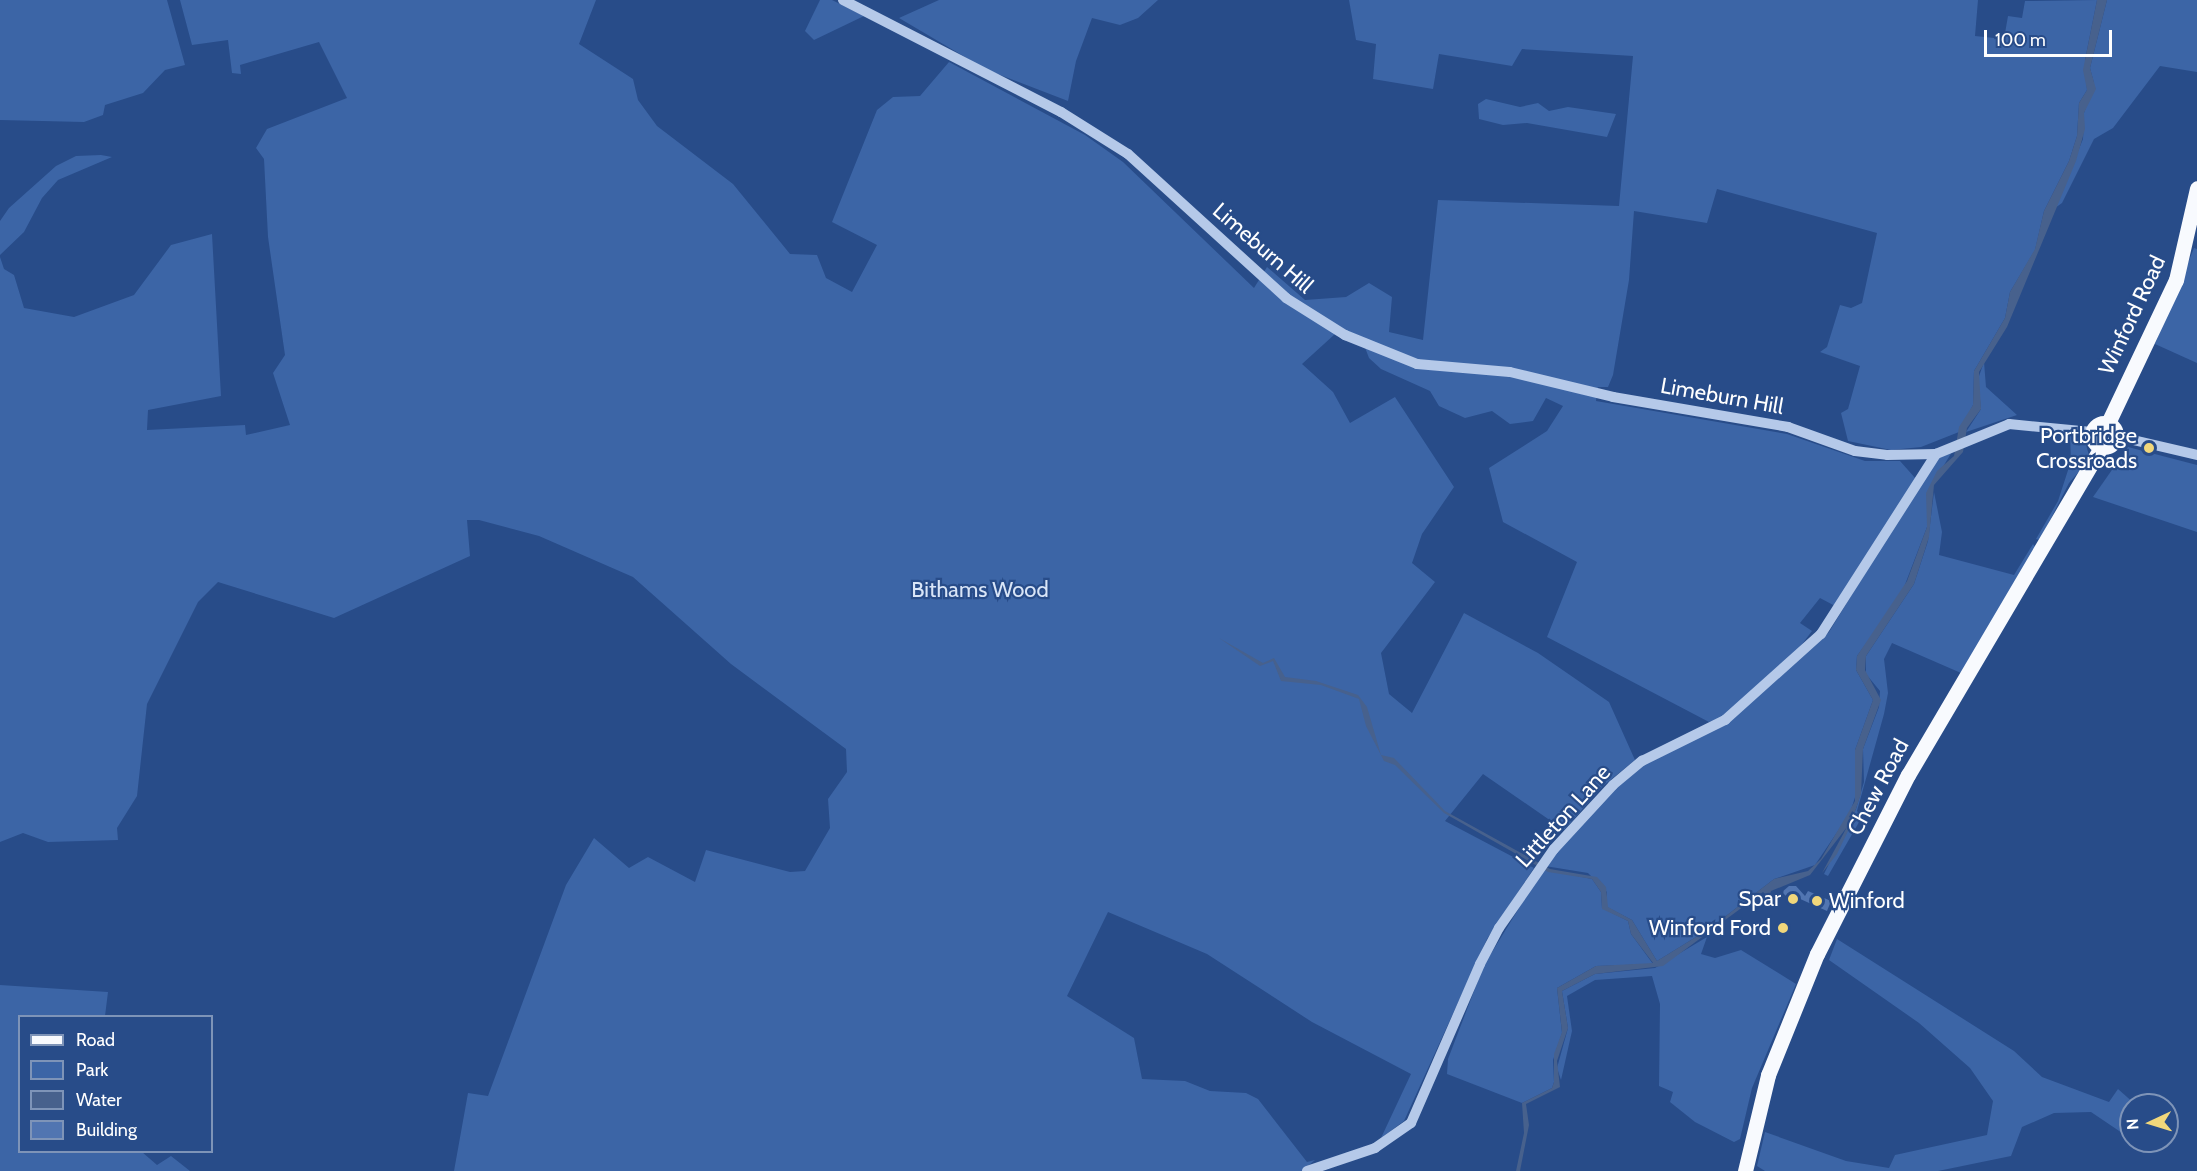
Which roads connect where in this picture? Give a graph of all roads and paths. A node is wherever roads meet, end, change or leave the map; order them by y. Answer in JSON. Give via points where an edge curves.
{"nodes":[{"id":1,"x":843,"y":0,"type":"edge"},
{"id":2,"x":2197,"y":188,"type":"edge"},
{"id":3,"x":2112,"y":430,"type":"junction"},
{"id":4,"x":2092,"y":432,"type":"junction"},
{"id":5,"x":2101,"y":447,"type":"junction"},
{"id":6,"x":1936,"y":454,"type":"junction"},
{"id":7,"x":2197,"y":455,"type":"edge"},
{"id":8,"x":1307,"y":1171,"type":"edge"},
{"id":9,"x":1745,"y":1171,"type":"edge"}],
"edges":[{"from":1,"to":6,"type":"street","name":"Limeburn Hill","via":[[1061,112],[1128,154],[1286,298],[1345,335],[1417,364],[1510,372],[1613,397],[1788,427],[1855,451]]},
{"from":2,"to":3,"type":"main road","name":"Winford Road","via":[[2176,280]]},
{"from":3,"to":4,"type":"main road","via":[[2097,425]]},
{"from":3,"to":5,"type":"main road","via":[[2111,445]]},
{"from":3,"to":7,"type":"street"},
{"from":4,"to":5,"type":"main road"},
{"from":4,"to":6,"type":"street","via":[[2009,424]]},
{"from":5,"to":9,"type":"main road","name":"Chew Road","via":[[1908,775],[1817,954],[1768,1075]]},
{"from":6,"to":8,"type":"street","name":"Littleton Lane","via":[[1821,634],[1725,720],[1635,767],[1554,849],[1489,946],[1411,1123],[1375,1148]]}]}
